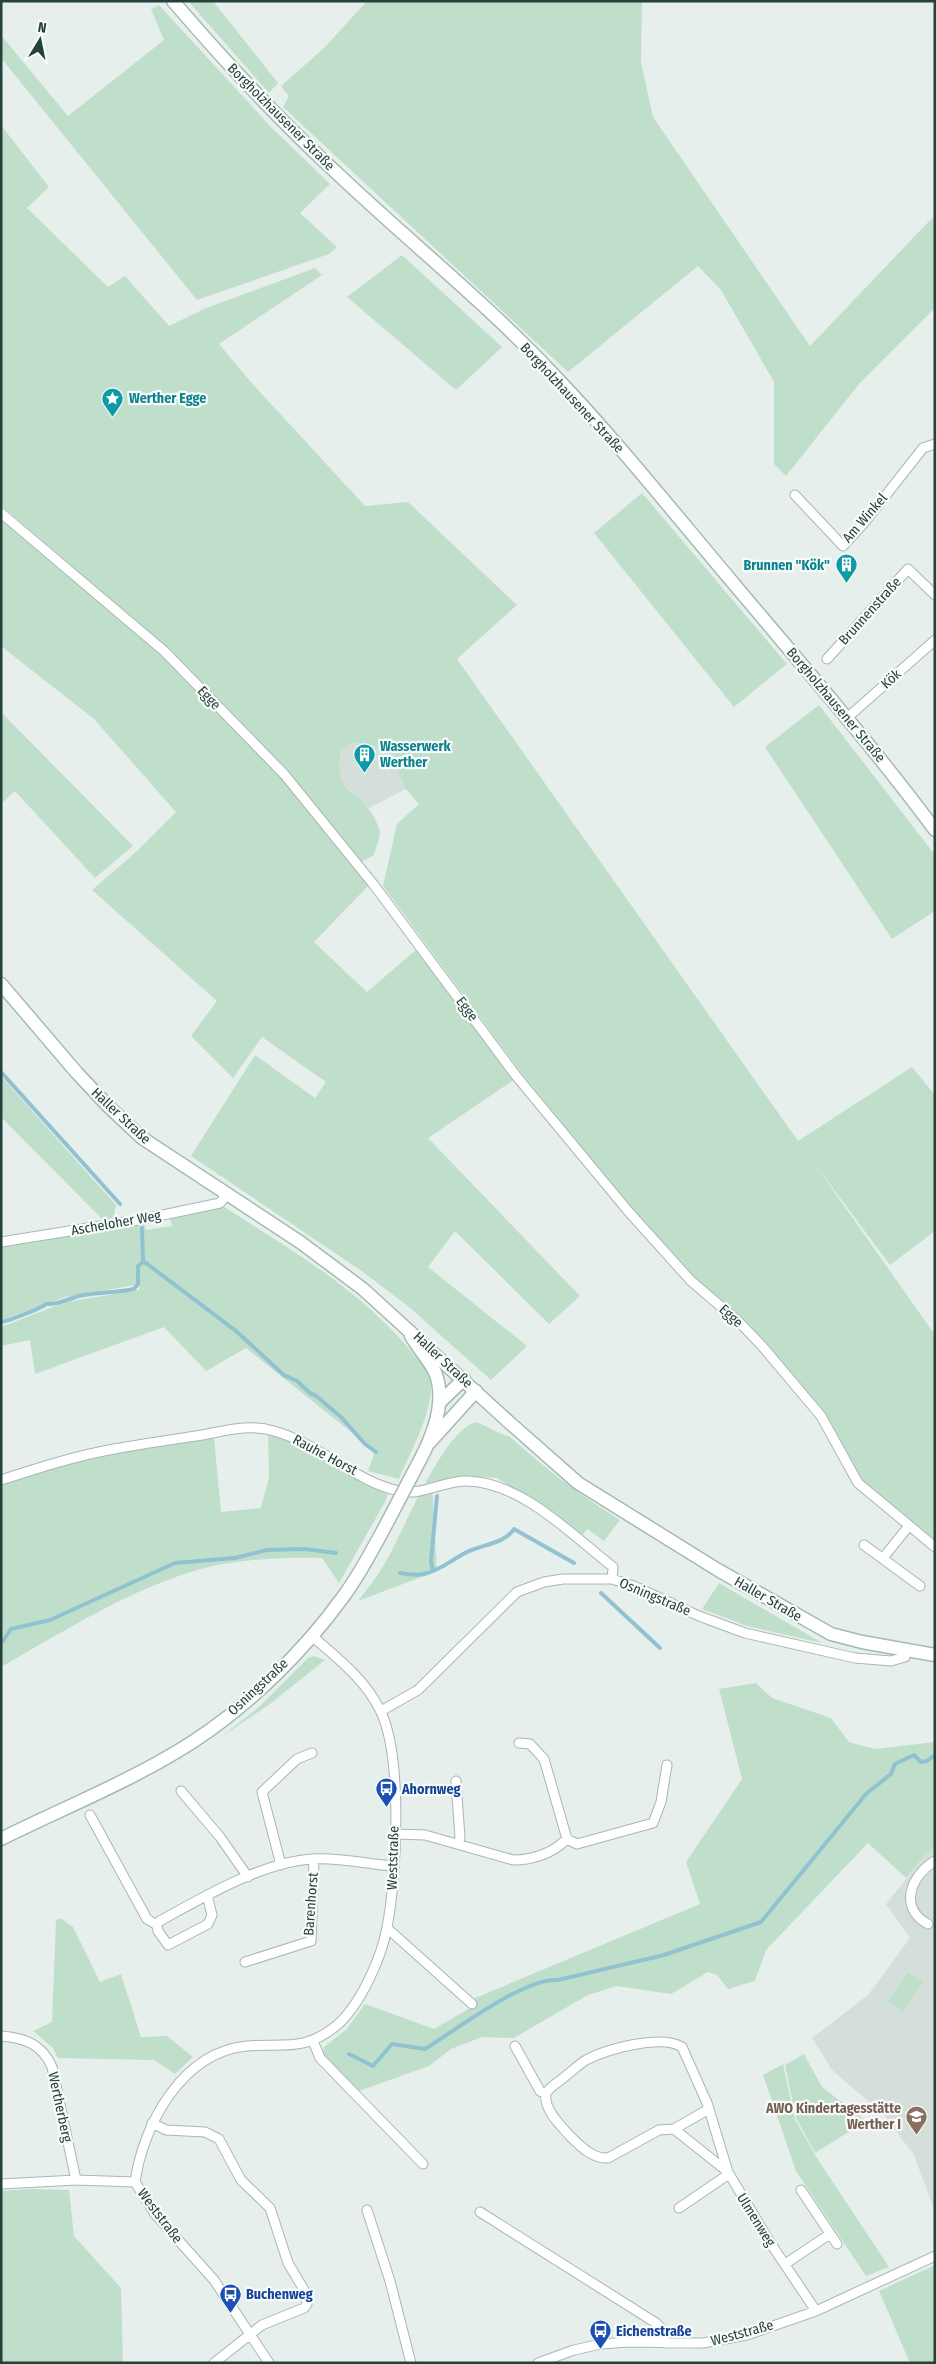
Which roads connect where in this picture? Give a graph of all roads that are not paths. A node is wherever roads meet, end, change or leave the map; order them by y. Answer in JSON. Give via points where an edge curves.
{"nodes":[{"id":1,"x":172,"y":1,"type":"edge"},
{"id":2,"x":935,"y":444,"type":"edge"},
{"id":3,"x":795,"y":495,"type":"dead end"},
{"id":4,"x":1,"y":513,"type":"edge"},
{"id":5,"x":935,"y":596,"type":"edge"},
{"id":6,"x":935,"y":640,"type":"edge"},
{"id":7,"x":827,"y":659,"type":"dead end"},
{"id":8,"x":847,"y":718,"type":"junction"},
{"id":9,"x":935,"y":830,"type":"edge"},
{"id":10,"x":1,"y":984,"type":"edge"},
{"id":11,"x":226,"y":1195,"type":"junction"},
{"id":12,"x":1,"y":1242,"type":"edge"},
{"id":13,"x":403,"y":1324,"type":"junction"},
{"id":14,"x":464,"y":1379,"type":"junction"},
{"id":15,"x":476,"y":1391,"type":"junction"},
{"id":16,"x":439,"y":1404,"type":"junction"},
{"id":17,"x":429,"y":1444,"type":"junction"},
{"id":18,"x":1,"y":1480,"type":"edge"},
{"id":19,"x":908,"y":1527,"type":"junction"},
{"id":20,"x":864,"y":1545,"type":"dead end"},
{"id":21,"x":935,"y":1547,"type":"edge"},
{"id":22,"x":883,"y":1558,"type":"junction"},
{"id":23,"x":612,"y":1579,"type":"junction"},
{"id":24,"x":920,"y":1586,"type":"dead end"},
{"id":25,"x":312,"y":1636,"type":"junction"},
{"id":26,"x":906,"y":1651,"type":"junction"},
{"id":27,"x":935,"y":1655,"type":"edge"},
{"id":28,"x":381,"y":1711,"type":"junction"},
{"id":29,"x":520,"y":1742,"type":"dead end"},
{"id":30,"x":312,"y":1753,"type":"dead end"},
{"id":31,"x":667,"y":1765,"type":"dead end"},
{"id":32,"x":456,"y":1782,"type":"dead end"},
{"id":33,"x":180,"y":1792,"type":"dead end"},
{"id":34,"x":90,"y":1815,"type":"dead end"},
{"id":35,"x":395,"y":1834,"type":"junction"},
{"id":36,"x":1,"y":1839,"type":"edge"},
{"id":37,"x":567,"y":1839,"type":"junction"},
{"id":38,"x":458,"y":1844,"type":"junction"},
{"id":39,"x":314,"y":1858,"type":"junction"},
{"id":40,"x":935,"y":1861,"type":"edge"},
{"id":41,"x":281,"y":1865,"type":"junction"},
{"id":42,"x":393,"y":1866,"type":"junction"},
{"id":43,"x":248,"y":1877,"type":"junction"},
{"id":44,"x":207,"y":1895,"type":"junction"},
{"id":45,"x":928,"y":1924,"type":"dead end"},
{"id":46,"x":157,"y":1926,"type":"junction"},
{"id":47,"x":387,"y":1928,"type":"junction"},
{"id":48,"x":244,"y":1962,"type":"dead end"},
{"id":49,"x":472,"y":2004,"type":"dead end"},
{"id":50,"x":1,"y":2036,"type":"edge"},
{"id":51,"x":314,"y":2041,"type":"junction"},
{"id":52,"x":515,"y":2046,"type":"dead end"},
{"id":53,"x":546,"y":2094,"type":"junction"},
{"id":54,"x":709,"y":2109,"type":"junction"},
{"id":55,"x":152,"y":2123,"type":"junction"},
{"id":56,"x":674,"y":2129,"type":"junction"},
{"id":57,"x":422,"y":2164,"type":"dead end"},
{"id":58,"x":728,"y":2173,"type":"junction"},
{"id":59,"x":76,"y":2180,"type":"junction"},
{"id":60,"x":135,"y":2182,"type":"junction"},
{"id":61,"x":1,"y":2184,"type":"edge"},
{"id":62,"x":801,"y":2190,"type":"dead end"},
{"id":63,"x":679,"y":2208,"type":"dead end"},
{"id":64,"x":367,"y":2210,"type":"dead end"},
{"id":65,"x":480,"y":2212,"type":"dead end"},
{"id":66,"x":830,"y":2234,"type":"junction"},
{"id":67,"x":837,"y":2244,"type":"dead end"},
{"id":68,"x":935,"y":2256,"type":"edge"},
{"id":69,"x":785,"y":2264,"type":"junction"},
{"id":70,"x":816,"y":2310,"type":"junction"},
{"id":71,"x":250,"y":2334,"type":"junction"},
{"id":72,"x":665,"y":2343,"type":"junction"},
{"id":73,"x":214,"y":2363,"type":"edge"},
{"id":74,"x":269,"y":2363,"type":"edge"},
{"id":75,"x":411,"y":2363,"type":"edge"},
{"id":76,"x":538,"y":2363,"type":"edge"}],
"edges":[{"from":1,"to":8,"type":"street","name":"Borgholzhausener Straße","via":[[226,62],[306,143],[551,372],[605,431]]},
{"from":2,"to":3,"type":"street","name":"Am Winkel","via":[[923,448],[843,546]]},
{"from":4,"to":19,"type":"street","name":"Egge","via":[[164,651],[284,774],[374,885],[517,1077],[691,1281],[739,1322],[821,1416],[858,1483]]},
{"from":5,"to":7,"type":"street","name":"Brunnenstraße","via":[[908,569]]},
{"from":6,"to":8,"type":"street","name":"Kök"},
{"from":8,"to":9,"type":"street","name":"Borgholzhausener Straße"},
{"from":10,"to":11,"type":"street","name":"Haller Straße","via":[[109,1107],[142,1138]]},
{"from":11,"to":12,"type":"street","name":"Ascheloher Weg","via":[[220,1203],[153,1217]]},
{"from":11,"to":13,"type":"street","name":"Haller Straße","via":[[300,1242]]},
{"from":13,"to":14,"type":"street","name":"Haller Straße"},
{"from":13,"to":16,"type":"street","name":"Osningstraße","via":[[434,1370],[439,1384]]},
{"from":14,"to":15,"type":"street","name":"Haller Straße"},
{"from":14,"to":16,"type":"street"},
{"from":15,"to":17,"type":"street","name":"Osningstraße"},
{"from":15,"to":26,"type":"street","name":"Haller Straße","via":[[578,1482],[718,1570],[830,1634]]},
{"from":16,"to":17,"type":"street","name":"Osningstraße"},
{"from":17,"to":25,"type":"street","name":"Osningstraße","bridge":true,"via":[[390,1519],[343,1597]]},
{"from":18,"to":23,"type":"street","name":"Rauhe Horst","via":[[113,1449],[238,1428],[273,1430],[309,1445],[382,1486],[401,1492],[418,1492],[465,1481],[491,1483],[508,1490],[549,1517],[612,1567]]},
{"from":19,"to":21,"type":"street","name":"Egge"},
{"from":19,"to":22,"type":"street"},
{"from":20,"to":22,"type":"street"},
{"from":22,"to":24,"type":"street"},
{"from":23,"to":26,"type":"street","name":"Osningstraße","via":[[745,1633],[873,1661],[901,1659]]},
{"from":23,"to":28,"type":"street","name":"Osningstraße","via":[[544,1582],[517,1592],[418,1690]]},
{"from":25,"to":28,"type":"street","name":"Weststraße","via":[[355,1674]]},
{"from":25,"to":36,"type":"street","name":"Osningstraße","via":[[248,1701],[194,1741],[144,1770]]},
{"from":26,"to":27,"type":"street","name":"Haller Straße"},
{"from":28,"to":35,"type":"street","name":"Weststraße","via":[[392,1749]]},
{"from":29,"to":37,"type":"street","via":[[530,1744],[544,1759]]},
{"from":30,"to":41,"type":"street","via":[[297,1759],[262,1792]]},
{"from":31,"to":37,"type":"street","via":[[661,1802],[653,1823],[577,1844]]},
{"from":32,"to":38,"type":"street"},
{"from":33,"to":43,"type":"street","via":[[220,1837]]},
{"from":34,"to":46,"type":"street","via":[[147,1920]]},
{"from":35,"to":38,"type":"street","via":[[425,1835]]},
{"from":35,"to":42,"type":"street","name":"Weststraße"},
{"from":37,"to":38,"type":"street","via":[[556,1850],[522,1860]]},
{"from":39,"to":41,"type":"street","name":"Barenhorst"},
{"from":39,"to":42,"type":"street","name":"Barenhorst"},
{"from":39,"to":48,"type":"street","name":"Barenhorst","via":[[311,1941]]},
{"from":40,"to":45,"type":"street","via":[[913,1881],[910,1896],[914,1913]]},
{"from":41,"to":43,"type":"street","name":"Barenhorst"},
{"from":42,"to":47,"type":"street","name":"Weststraße"},
{"from":43,"to":44,"type":"street","name":"Barenhorst"},
{"from":44,"to":46,"type":"street","name":"Barenhorst","via":[[160,1921]]},
{"from":44,"to":46,"type":"street","via":[[212,1915],[208,1924],[168,1945]]},
{"from":47,"to":49,"type":"street"},
{"from":47,"to":51,"type":"street","name":"Weststraße","via":[[367,1983],[352,2008],[337,2026]]},
{"from":50,"to":59,"type":"street","name":"Wertherberg","via":[[27,2040],[48,2058]]},
{"from":51,"to":55,"type":"street","name":"Weststraße","via":[[285,2047],[246,2046],[222,2052],[194,2069],[172,2092]]},
{"from":51,"to":57,"type":"street","via":[[320,2058]]},
{"from":52,"to":53,"type":"street","via":[[540,2090]]},
{"from":53,"to":54,"type":"street","name":"Ulmenweg","via":[[586,2060],[638,2044],[675,2042],[685,2051]]},
{"from":53,"to":56,"type":"street","via":[[547,2104],[558,2123],[580,2146],[602,2158],[608,2158],[659,2130]]},
{"from":54,"to":56,"type":"street"},
{"from":54,"to":58,"type":"street","name":"Ulmenweg"},
{"from":55,"to":60,"type":"street","name":"Weststraße","via":[[141,2149]]},
{"from":55,"to":71,"type":"street","via":[[166,2130],[212,2134],[223,2145],[241,2180],[274,2216],[282,2249],[307,2295],[307,2304]]},
{"from":56,"to":58,"type":"street","name":"Ulmenweg"},
{"from":58,"to":63,"type":"street"},
{"from":58,"to":69,"type":"street","name":"Ulmenweg"},
{"from":59,"to":60,"type":"street"},
{"from":59,"to":61,"type":"street"},
{"from":60,"to":71,"type":"street","name":"Weststraße","via":[[155,2214],[214,2280]]},
{"from":62,"to":66,"type":"street"},
{"from":64,"to":75,"type":"street"},
{"from":65,"to":72,"type":"street","via":[[656,2323],[663,2330]]},
{"from":66,"to":67,"type":"street"},
{"from":66,"to":69,"type":"street"},
{"from":68,"to":70,"type":"street","name":"Weststraße"},
{"from":69,"to":70,"type":"street","name":"Ulmenweg"},
{"from":70,"to":72,"type":"street","name":"Weststraße","via":[[720,2342]]},
{"from":71,"to":73,"type":"street"},
{"from":71,"to":74,"type":"street","name":"Weststraße"},
{"from":72,"to":76,"type":"street","name":"Weststraße","via":[[601,2344]]}]}
